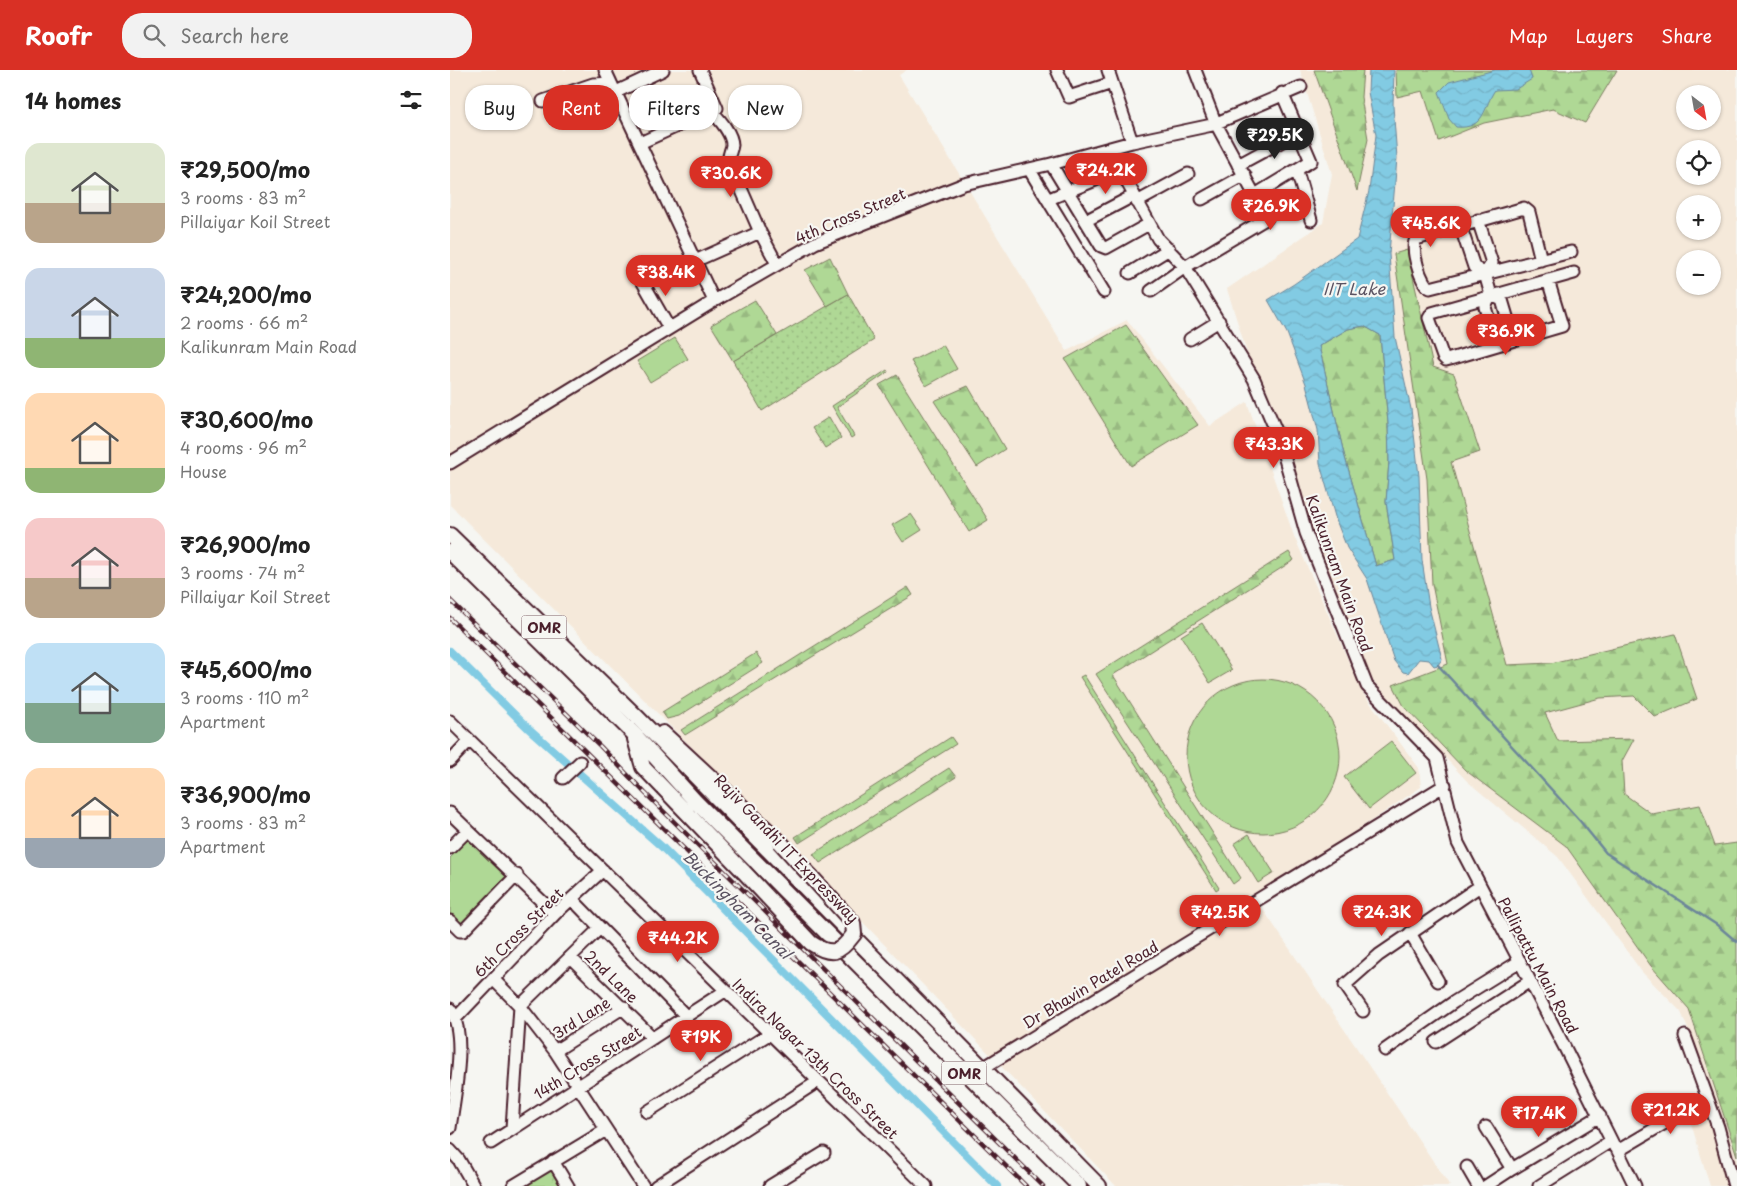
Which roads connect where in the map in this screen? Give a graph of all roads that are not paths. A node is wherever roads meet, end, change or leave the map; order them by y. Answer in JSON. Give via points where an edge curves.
{"nodes":[{"id":1,"x":605,"y":70,"type":"edge"},
{"id":2,"x":663,"y":70,"type":"edge"},
{"id":3,"x":700,"y":70,"type":"edge"},
{"id":4,"x":1057,"y":70,"type":"edge"},
{"id":5,"x":1108,"y":70,"type":"edge"},
{"id":6,"x":1195,"y":70,"type":"edge"},
{"id":7,"x":1112,"y":83,"type":"junction"},
{"id":8,"x":612,"y":85,"type":"edge"},
{"id":9,"x":707,"y":85,"type":"edge"},
{"id":10,"x":619,"y":86,"type":"edge"},
{"id":11,"x":1301,"y":87,"type":"dead end"},
{"id":12,"x":1282,"y":93,"type":"junction"},
{"id":13,"x":619,"y":99,"type":"edge"},
{"id":14,"x":718,"y":120,"type":"edge"},
{"id":15,"x":1215,"y":122,"type":"junction"},
{"id":16,"x":668,"y":130,"type":"edge"},
{"id":17,"x":1299,"y":132,"type":"junction"},
{"id":18,"x":1132,"y":142,"type":"junction"},
{"id":19,"x":640,"y":143,"type":"junction"},
{"id":20,"x":1109,"y":149,"type":"junction"},
{"id":21,"x":1051,"y":164,"type":"junction"},
{"id":22,"x":1238,"y":165,"type":"junction"},
{"id":23,"x":1029,"y":168,"type":"junction"},
{"id":24,"x":1120,"y":170,"type":"junction"},
{"id":25,"x":1297,"y":171,"type":"junction"},
{"id":26,"x":1188,"y":174,"type":"dead end"},
{"id":27,"x":1245,"y":176,"type":"junction"},
{"id":28,"x":1066,"y":192,"type":"junction"},
{"id":29,"x":1255,"y":195,"type":"junction"},
{"id":30,"x":1049,"y":199,"type":"junction"},
{"id":31,"x":1135,"y":199,"type":"junction"},
{"id":32,"x":1202,"y":199,"type":"dead end"},
{"id":33,"x":1091,"y":218,"type":"dead end"},
{"id":34,"x":1311,"y":220,"type":"dead end"},
{"id":35,"x":1478,"y":220,"type":"junction"},
{"id":36,"x":1149,"y":224,"type":"junction"},
{"id":37,"x":1460,"y":225,"type":"junction"},
{"id":38,"x":760,"y":232,"type":"junction"},
{"id":39,"x":1169,"y":249,"type":"junction"},
{"id":40,"x":1571,"y":252,"type":"dead end"},
{"id":41,"x":1541,"y":260,"type":"junction"},
{"id":42,"x":695,"y":261,"type":"junction"},
{"id":43,"x":778,"y":264,"type":"junction"},
{"id":44,"x":1185,"y":267,"type":"junction"},
{"id":45,"x":1130,"y":273,"type":"dead end"},
{"id":46,"x":1574,"y":273,"type":"dead end"},
{"id":47,"x":1485,"y":274,"type":"junction"},
{"id":48,"x":641,"y":279,"type":"dead end"},
{"id":49,"x":1548,"y":280,"type":"junction"},
{"id":50,"x":1151,"y":291,"type":"dead end"},
{"id":51,"x":1104,"y":292,"type":"dead end"},
{"id":52,"x":1491,"y":295,"type":"junction"},
{"id":53,"x":714,"y":301,"type":"junction"},
{"id":54,"x":1219,"y":321,"type":"junction"},
{"id":55,"x":669,"y":328,"type":"junction"},
{"id":56,"x":1190,"y":340,"type":"dead end"},
{"id":57,"x":1514,"y":340,"type":"junction"},
{"id":58,"x":1496,"y":345,"type":"junction"},
{"id":59,"x":450,"y":463,"type":"edge"},
{"id":60,"x":450,"y":535,"type":"edge"},
{"id":61,"x":450,"y":552,"type":"edge"},
{"id":62,"x":638,"y":718,"type":"junction"},
{"id":63,"x":450,"y":721,"type":"edge"},
{"id":64,"x":634,"y":735,"type":"junction"},
{"id":65,"x":469,"y":740,"type":"junction"},
{"id":66,"x":450,"y":761,"type":"edge"},
{"id":67,"x":580,"y":762,"type":"dead end"},
{"id":68,"x":563,"y":778,"type":"dead end"},
{"id":69,"x":1444,"y":785,"type":"junction"},
{"id":70,"x":450,"y":813,"type":"edge"},
{"id":71,"x":468,"y":830,"type":"junction"},
{"id":72,"x":450,"y":848,"type":"edge"},
{"id":73,"x":603,"y":870,"type":"junction"},
{"id":74,"x":517,"y":875,"type":"junction"},
{"id":75,"x":1480,"y":886,"type":"junction"},
{"id":76,"x":572,"y":899,"type":"junction"},
{"id":77,"x":555,"y":914,"type":"junction"},
{"id":78,"x":450,"y":921,"type":"edge"},
{"id":79,"x":600,"y":928,"type":"junction"},
{"id":80,"x":1410,"y":933,"type":"junction"},
{"id":81,"x":570,"y":957,"type":"junction"},
{"id":82,"x":1520,"y":961,"type":"junction"},
{"id":83,"x":493,"y":979,"type":"junction"},
{"id":84,"x":1438,"y":981,"type":"dead end"},
{"id":85,"x":1530,"y":981,"type":"junction"},
{"id":86,"x":726,"y":991,"type":"junction"},
{"id":87,"x":520,"y":1006,"type":"junction"},
{"id":88,"x":624,"y":1007,"type":"junction"},
{"id":89,"x":1363,"y":1011,"type":"dead end"},
{"id":90,"x":453,"y":1013,"type":"edge"},
{"id":91,"x":686,"y":1016,"type":"junction"},
{"id":92,"x":768,"y":1034,"type":"junction"},
{"id":93,"x":1684,"y":1036,"type":"dead end"},
{"id":94,"x":653,"y":1038,"type":"junction"},
{"id":95,"x":1436,"y":1042,"type":"dead end"},
{"id":96,"x":1384,"y":1050,"type":"dead end"},
{"id":97,"x":555,"y":1051,"type":"junction"},
{"id":98,"x":983,"y":1068,"type":"junction"},
{"id":99,"x":453,"y":1078,"type":"edge"},
{"id":100,"x":817,"y":1082,"type":"junction"},
{"id":101,"x":576,"y":1087,"type":"junction"},
{"id":102,"x":1707,"y":1098,"type":"junction"},
{"id":103,"x":647,"y":1112,"type":"dead end"},
{"id":104,"x":1600,"y":1116,"type":"junction"},
{"id":105,"x":1486,"y":1127,"type":"dead end"},
{"id":106,"x":450,"y":1128,"type":"edge"},
{"id":107,"x":512,"y":1128,"type":"junction"},
{"id":108,"x":606,"y":1130,"type":"junction"},
{"id":109,"x":491,"y":1143,"type":"dead end"},
{"id":110,"x":1616,"y":1146,"type":"junction"},
{"id":111,"x":450,"y":1150,"type":"edge"},
{"id":112,"x":824,"y":1153,"type":"dead end"},
{"id":113,"x":553,"y":1161,"type":"junction"},
{"id":114,"x":1467,"y":1168,"type":"dead end"},
{"id":115,"x":1512,"y":1169,"type":"junction"},
{"id":116,"x":1732,"y":1185,"type":"edge"},
{"id":117,"x":474,"y":1186,"type":"edge"},
{"id":118,"x":513,"y":1186,"type":"edge"},
{"id":119,"x":568,"y":1186,"type":"edge"},
{"id":120,"x":643,"y":1186,"type":"edge"},
{"id":121,"x":656,"y":1186,"type":"edge"},
{"id":122,"x":770,"y":1186,"type":"edge"},
{"id":123,"x":926,"y":1186,"type":"edge"},
{"id":124,"x":1079,"y":1186,"type":"edge"},
{"id":125,"x":1099,"y":1186,"type":"edge"},
{"id":126,"x":1478,"y":1186,"type":"edge"},
{"id":127,"x":1486,"y":1186,"type":"edge"},
{"id":128,"x":1539,"y":1186,"type":"edge"},
{"id":129,"x":1635,"y":1186,"type":"edge"}],
"edges":[{"from":1,"to":8,"type":"street"},
{"from":2,"to":10,"type":"street"},
{"from":3,"to":9,"type":"street"},
{"from":4,"to":7,"type":"street","via":[[1069,97]]},
{"from":5,"to":7,"type":"street"},
{"from":6,"to":15,"type":"street"},
{"from":7,"to":18,"type":"street"},
{"from":11,"to":12,"type":"street","name":"4th Cross Street"},
{"from":12,"to":15,"type":"street","name":"4th Cross Street"},
{"from":12,"to":17,"type":"street"},
{"from":13,"to":19,"type":"street"},
{"from":14,"to":38,"type":"street","via":[[728,134],[732,145],[729,161]]},
{"from":15,"to":18,"type":"street","name":"4th Cross Street"},
{"from":15,"to":22,"type":"street"},
{"from":16,"to":19,"type":"street"},
{"from":17,"to":22,"type":"street"},
{"from":17,"to":25,"type":"street","via":[[1311,162]]},
{"from":18,"to":20,"type":"street","name":"4th Cross Street"},
{"from":19,"to":42,"type":"street"},
{"from":20,"to":21,"type":"street","name":"4th Cross Street"},
{"from":20,"to":24,"type":"street","name":"Kalikunram Main Road"},
{"from":21,"to":23,"type":"street","name":"4th Cross Street"},
{"from":21,"to":28,"type":"street"},
{"from":22,"to":27,"type":"street"},
{"from":23,"to":30,"type":"street"},
{"from":23,"to":43,"type":"street","name":"4th Cross Street","via":[[964,184],[826,238]]},
{"from":24,"to":28,"type":"street"},
{"from":24,"to":31,"type":"street","name":"Kalikunram Main Road"},
{"from":25,"to":29,"type":"street"},
{"from":25,"to":34,"type":"street"},
{"from":26,"to":31,"type":"street"},
{"from":27,"to":29,"type":"street"},
{"from":27,"to":32,"type":"street"},
{"from":28,"to":30,"type":"street"},
{"from":28,"to":36,"type":"street","via":[[1097,241],[1106,248]]},
{"from":29,"to":44,"type":"street","via":[[1267,218]]},
{"from":30,"to":51,"type":"street"},
{"from":31,"to":33,"type":"street"},
{"from":31,"to":36,"type":"street","name":"Kalikunram Main Road"},
{"from":35,"to":37,"type":"street"},
{"from":35,"to":41,"type":"street","via":[[1527,209]]},
{"from":35,"to":47,"type":"street","via":[[1492,263]]},
{"from":36,"to":39,"type":"street","name":"Kalikunram Main Road"},
{"from":37,"to":47,"type":"street","via":[[1474,267]]},
{"from":37,"to":47,"type":"street","via":[[1414,242],[1424,284],[1430,288]]},
{"from":38,"to":42,"type":"street"},
{"from":38,"to":43,"type":"street"},
{"from":39,"to":44,"type":"street","name":"Kalikunram Main Road"},
{"from":39,"to":45,"type":"street"},
{"from":40,"to":41,"type":"street"},
{"from":41,"to":47,"type":"street"},
{"from":42,"to":53,"type":"street"},
{"from":43,"to":53,"type":"street","name":"4th Cross Street"},
{"from":44,"to":50,"type":"street"},
{"from":44,"to":54,"type":"street","name":"Kalikunram Main Road"},
{"from":46,"to":49,"type":"street"},
{"from":47,"to":52,"type":"street"},
{"from":48,"to":55,"type":"street"},
{"from":49,"to":52,"type":"street"},
{"from":49,"to":57,"type":"street","via":[[1562,326]]},
{"from":52,"to":57,"type":"street","via":[[1502,300]]},
{"from":52,"to":58,"type":"street","via":[[1485,307]]},
{"from":52,"to":58,"type":"street","via":[[1432,313],[1430,318],[1446,360]]},
{"from":53,"to":55,"type":"street","name":"4th Cross Street"},
{"from":54,"to":56,"type":"street"},
{"from":54,"to":69,"type":"street","name":"Kalikunram Main Road","via":[[1254,379],[1279,438],[1306,533],[1366,686],[1437,758]]},
{"from":55,"to":59,"type":"street","name":"4th Cross Street"},
{"from":57,"to":58,"type":"street"},
{"from":60,"to":62,"type":"main road","name":"Rajiv Gandhi IT Expressway","number":"OMR"},
{"from":61,"to":64,"type":"main road","name":"Rajiv Gandhi IT Expressway","number":"OMR"},
{"from":62,"to":64,"type":"main road","bridge":true,"via":[[668,735],[780,842],[852,923],[854,934],[846,945],[836,952],[823,951],[811,943],[643,766]]},
{"from":62,"to":98,"type":"main road","name":"Rajiv Gandhi IT Expressway","number":"OMR"},
{"from":63,"to":65,"type":"street","name":"Indira Nagar 13th Cross Street"},
{"from":64,"to":124,"type":"main road","name":"Rajiv Gandhi IT Expressway","number":"OMR","via":[[695,801]]},
{"from":65,"to":66,"type":"street"},
{"from":65,"to":73,"type":"street","name":"Indira Nagar 13th Cross Street"},
{"from":67,"to":68,"type":"street"},
{"from":69,"to":75,"type":"street","name":"Pallipattu Main Road","via":[[1458,843]]},
{"from":69,"to":98,"type":"street","name":"Dr Bhavin Patel Road"},
{"from":70,"to":71,"type":"street"},
{"from":71,"to":72,"type":"street"},
{"from":71,"to":74,"type":"street"},
{"from":73,"to":76,"type":"street","name":"6th Cross Street"},
{"from":73,"to":86,"type":"street","name":"Indira Nagar 13th Cross Street"},
{"from":74,"to":77,"type":"street"},
{"from":74,"to":78,"type":"street","via":[[463,931]]},
{"from":75,"to":80,"type":"street"},
{"from":75,"to":82,"type":"street","name":"Pallipattu Main Road"},
{"from":76,"to":77,"type":"street","name":"6th Cross Street"},
{"from":76,"to":79,"type":"street"},
{"from":77,"to":83,"type":"street","name":"6th Cross Street"},
{"from":79,"to":81,"type":"street"},
{"from":79,"to":91,"type":"street"},
{"from":80,"to":84,"type":"street"},
{"from":80,"to":89,"type":"street","via":[[1379,954],[1345,984]]},
{"from":81,"to":87,"type":"street"},
{"from":81,"to":88,"type":"street","name":"2nd Lane"},
{"from":82,"to":85,"type":"street","name":"Pallipattu Main Road"},
{"from":82,"to":96,"type":"street"},
{"from":83,"to":87,"type":"street"},
{"from":83,"to":90,"type":"street","name":"6th Cross Street"},
{"from":85,"to":95,"type":"street"},
{"from":85,"to":104,"type":"street","name":"Pallipattu Main Road"},
{"from":86,"to":91,"type":"street","name":"14th Cross Street"},
{"from":86,"to":92,"type":"street","name":"Indira Nagar 13th Cross Street"},
{"from":87,"to":97,"type":"street"},
{"from":87,"to":107,"type":"street"},
{"from":88,"to":94,"type":"street","name":"2nd Lane"},
{"from":88,"to":97,"type":"street","name":"3rd Lane"},
{"from":90,"to":99,"type":"street","via":[[459,1030]]},
{"from":91,"to":94,"type":"street","name":"14th Cross Street"},
{"from":92,"to":100,"type":"street","name":"Indira Nagar 13th Cross Street"},
{"from":92,"to":103,"type":"street"},
{"from":93,"to":102,"type":"street"},
{"from":94,"to":101,"type":"street","name":"14th Cross Street"},
{"from":97,"to":101,"type":"street"},
{"from":98,"to":125,"type":"main road","name":"Rajiv Gandhi IT Expressway","number":"OMR"},
{"from":99,"to":106,"type":"street"},
{"from":100,"to":121,"type":"street"},
{"from":100,"to":123,"type":"street","name":"Indira Nagar 13th Cross Street"},
{"from":101,"to":107,"type":"street","name":"14th Cross Street"},
{"from":101,"to":108,"type":"street"},
{"from":102,"to":110,"type":"street"},
{"from":102,"to":116,"type":"street"},
{"from":104,"to":110,"type":"street","name":"Pallipattu Main Road"},
{"from":104,"to":115,"type":"street"},
{"from":105,"to":115,"type":"street"},
{"from":107,"to":109,"type":"street","name":"14th Cross Street"},
{"from":108,"to":113,"type":"street"},
{"from":108,"to":120,"type":"street"},
{"from":110,"to":128,"type":"street"},
{"from":110,"to":129,"type":"street","name":"Pallipattu Main Road"},
{"from":111,"to":117,"type":"street"},
{"from":112,"to":122,"type":"street"},
{"from":113,"to":118,"type":"street"},
{"from":113,"to":119,"type":"street"},
{"from":114,"to":126,"type":"street"},
{"from":115,"to":127,"type":"street"}]}
